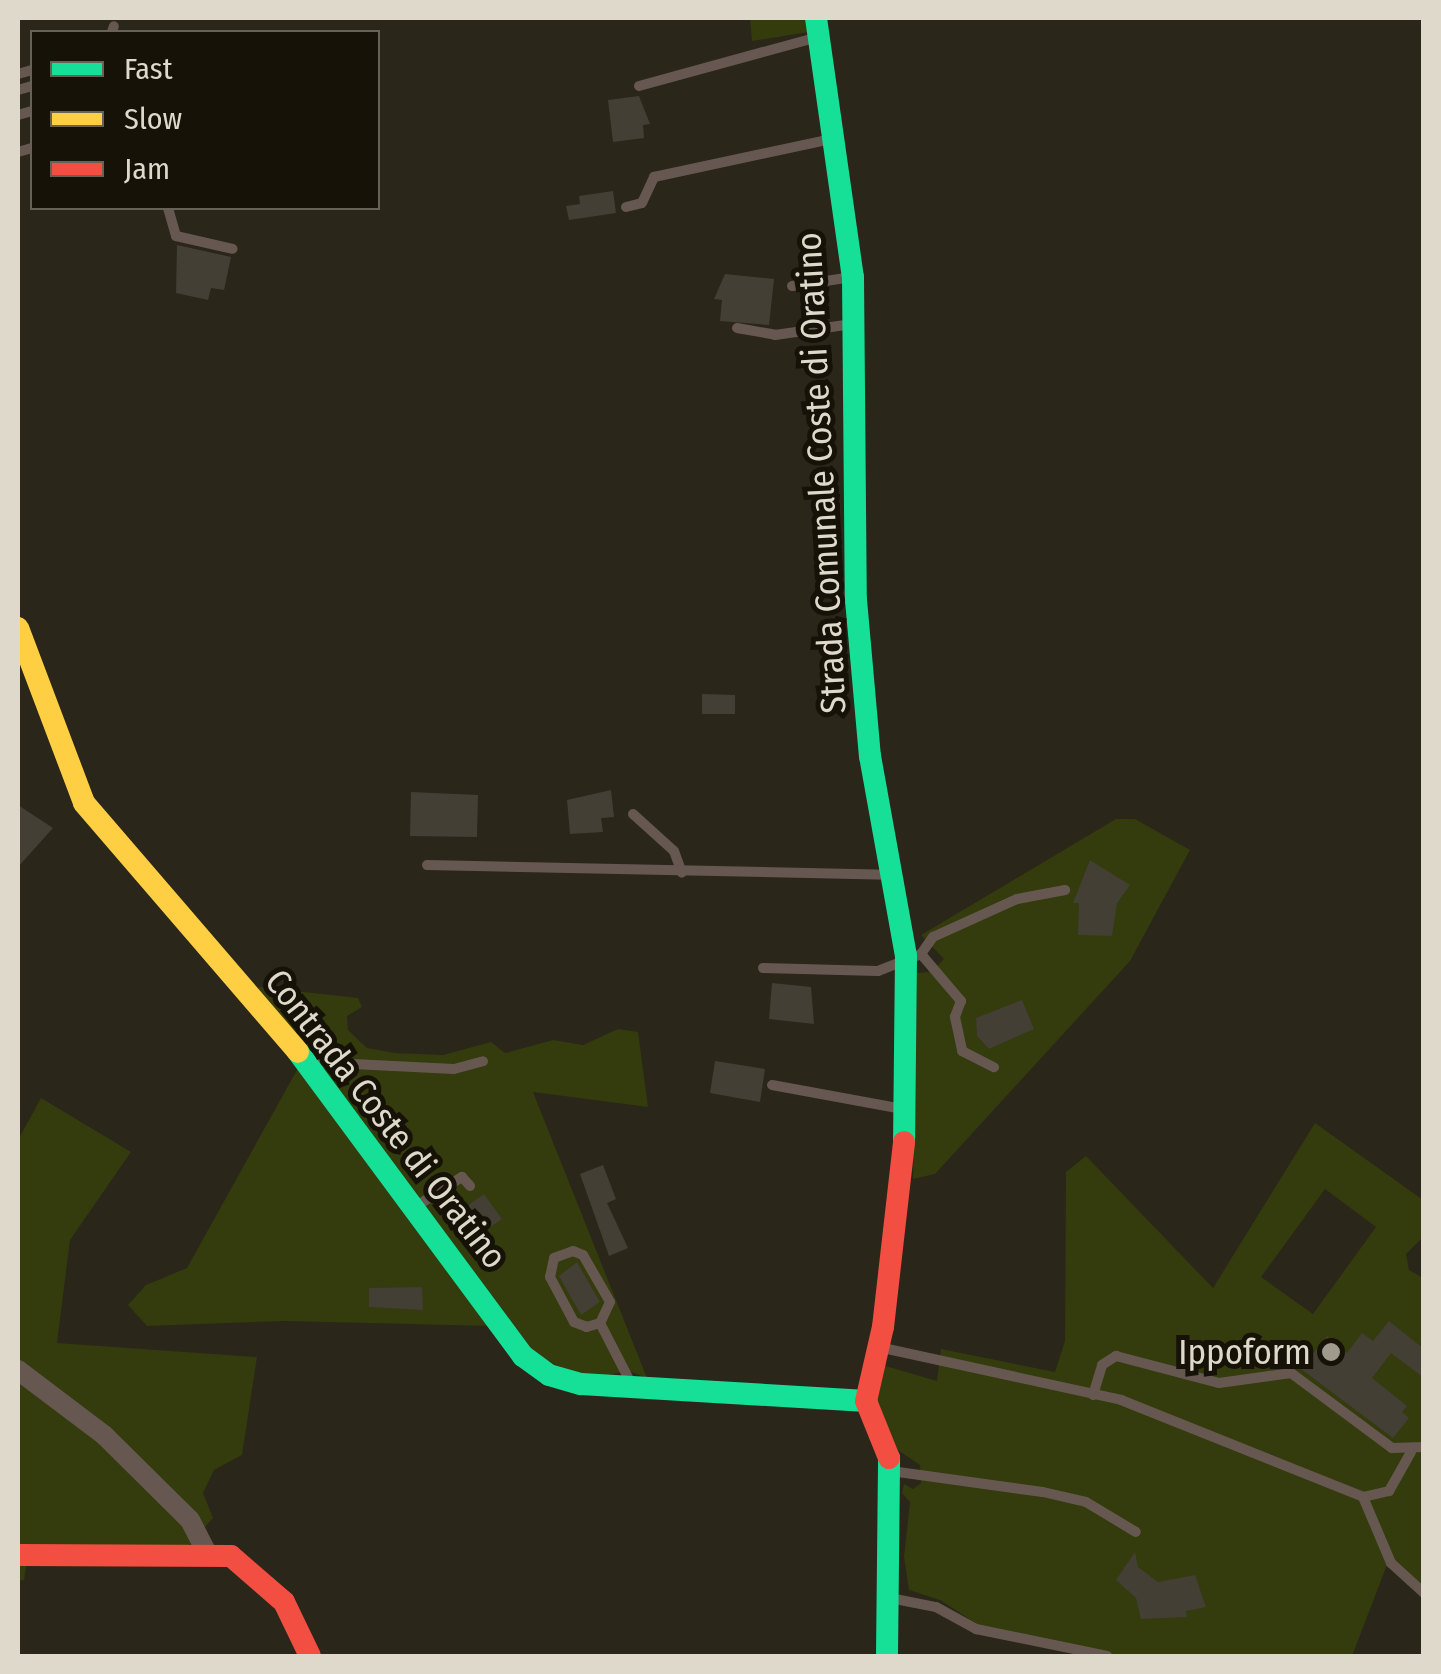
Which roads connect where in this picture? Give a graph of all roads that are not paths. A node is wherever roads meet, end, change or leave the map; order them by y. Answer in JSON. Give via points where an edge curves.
{"nodes":[{"id":1,"x":818,"y":27,"type":"edge"},
{"id":2,"x":639,"y":86,"type":"dead end"},
{"id":3,"x":832,"y":139,"type":"junction"},
{"id":4,"x":626,"y":207,"type":"dead end"},
{"id":5,"x":169,"y":210,"type":"edge"},
{"id":6,"x":233,"y":249,"type":"dead end"},
{"id":7,"x":853,"y":277,"type":"junction"},
{"id":8,"x":792,"y":286,"type":"dead end"},
{"id":9,"x":853,"y":324,"type":"junction"},
{"id":10,"x":737,"y":328,"type":"dead end"},
{"id":11,"x":18,"y":628,"type":"edge"},
{"id":12,"x":633,"y":814,"type":"dead end"},
{"id":13,"x":426,"y":865,"type":"dead end"},
{"id":14,"x":682,"y":872,"type":"junction"},
{"id":15,"x":888,"y":875,"type":"junction"},
{"id":16,"x":1065,"y":890,"type":"dead end"},
{"id":17,"x":914,"y":955,"type":"junction"},
{"id":18,"x":764,"y":968,"type":"dead end"},
{"id":19,"x":483,"y":1061,"type":"dead end"},
{"id":20,"x":307,"y":1063,"type":"junction"},
{"id":21,"x":994,"y":1067,"type":"dead end"},
{"id":22,"x":772,"y":1085,"type":"dead end"},
{"id":23,"x":904,"y":1109,"type":"junction"},
{"id":24,"x":470,"y":1186,"type":"dead end"},
{"id":25,"x":414,"y":1208,"type":"junction"},
{"id":26,"x":600,"y":1323,"type":"junction"},
{"id":27,"x":877,"y":1346,"type":"junction"},
{"id":28,"x":18,"y":1370,"type":"edge"},
{"id":29,"x":633,"y":1387,"type":"junction"},
{"id":30,"x":1093,"y":1395,"type":"junction"},
{"id":31,"x":866,"y":1401,"type":"junction"},
{"id":32,"x":1423,"y":1447,"type":"edge"},
{"id":33,"x":1411,"y":1452,"type":"junction"},
{"id":34,"x":890,"y":1471,"type":"junction"},
{"id":35,"x":1364,"y":1496,"type":"junction"},
{"id":36,"x":1136,"y":1532,"type":"dead end"},
{"id":37,"x":206,"y":1552,"type":"junction"},
{"id":38,"x":18,"y":1555,"type":"edge"},
{"id":39,"x":1424,"y":1593,"type":"edge"},
{"id":40,"x":889,"y":1598,"type":"junction"},
{"id":41,"x":310,"y":1656,"type":"edge"},
{"id":42,"x":888,"y":1656,"type":"edge"},
{"id":43,"x":1108,"y":1656,"type":"edge"}],
"edges":[{"from":1,"to":2,"type":"lane"},
{"from":1,"to":3,"type":"street","name":"Strada Comunale Coste di Oratino"},
{"from":3,"to":4,"type":"lane","via":[[654,177],[642,203]]},
{"from":3,"to":7,"type":"street","name":"Strada Comunale Coste di Oratino"},
{"from":5,"to":6,"type":"lane","via":[[176,236]]},
{"from":7,"to":8,"type":"lane"},
{"from":7,"to":9,"type":"street","name":"Strada Comunale Coste di Oratino"},
{"from":9,"to":10,"type":"lane","via":[[775,334]]},
{"from":9,"to":15,"type":"street","name":"Strada Comunale Coste di Oratino","via":[[856,600]]},
{"from":11,"to":20,"type":"street","name":"Contrada Coste di Oratino","via":[[84,803]]},
{"from":12,"to":14,"type":"lane","via":[[674,850]]},
{"from":13,"to":14,"type":"lane"},
{"from":14,"to":15,"type":"lane"},
{"from":15,"to":17,"type":"street","name":"Strada Comunale Coste di Oratino"},
{"from":16,"to":17,"type":"lane","via":[[1016,898],[933,937]]},
{"from":17,"to":18,"type":"lane","via":[[878,970]]},
{"from":17,"to":21,"type":"lane","via":[[961,1001],[955,1017],[962,1051]]},
{"from":17,"to":23,"type":"street","name":"Strada Comunale Coste di Oratino"},
{"from":19,"to":20,"type":"lane","via":[[454,1069]]},
{"from":20,"to":25,"type":"street","name":"Contrada Coste di Oratino"},
{"from":22,"to":23,"type":"lane"},
{"from":23,"to":27,"type":"street","name":"Strada Comunale Coste di Oratino","via":[[904,1163]]},
{"from":24,"to":25,"type":"lane","via":[[462,1177]]},
{"from":25,"to":29,"type":"street","name":"Contrada Coste di Oratino","via":[[523,1356],[549,1375]]},
{"from":26,"to":26,"type":"lane","via":[[610,1302],[584,1255],[562,1252],[550,1277],[574,1322]]},
{"from":26,"to":29,"type":"lane"},
{"from":27,"to":30,"type":"lane"},
{"from":27,"to":31,"type":"street","name":"Strada Comunale Coste di Oratino"},
{"from":28,"to":37,"type":"street","via":[[104,1435],[190,1520]]},
{"from":29,"to":31,"type":"street","name":"Contrada Coste di Oratino"},
{"from":30,"to":33,"type":"lane","via":[[1102,1365],[1116,1356],[1218,1383],[1292,1373],[1392,1448]]},
{"from":30,"to":35,"type":"lane"},
{"from":31,"to":34,"type":"street"},
{"from":32,"to":33,"type":"lane"},
{"from":33,"to":35,"type":"lane","via":[[1388,1492]]},
{"from":34,"to":36,"type":"lane","via":[[1086,1502]]},
{"from":34,"to":40,"type":"street"},
{"from":35,"to":39,"type":"lane","via":[[1391,1562]]},
{"from":37,"to":38,"type":"street"},
{"from":37,"to":41,"type":"street","via":[[232,1556],[284,1602]]},
{"from":40,"to":42,"type":"street"},
{"from":40,"to":43,"type":"lane","via":[[936,1607],[976,1629]]}]}
